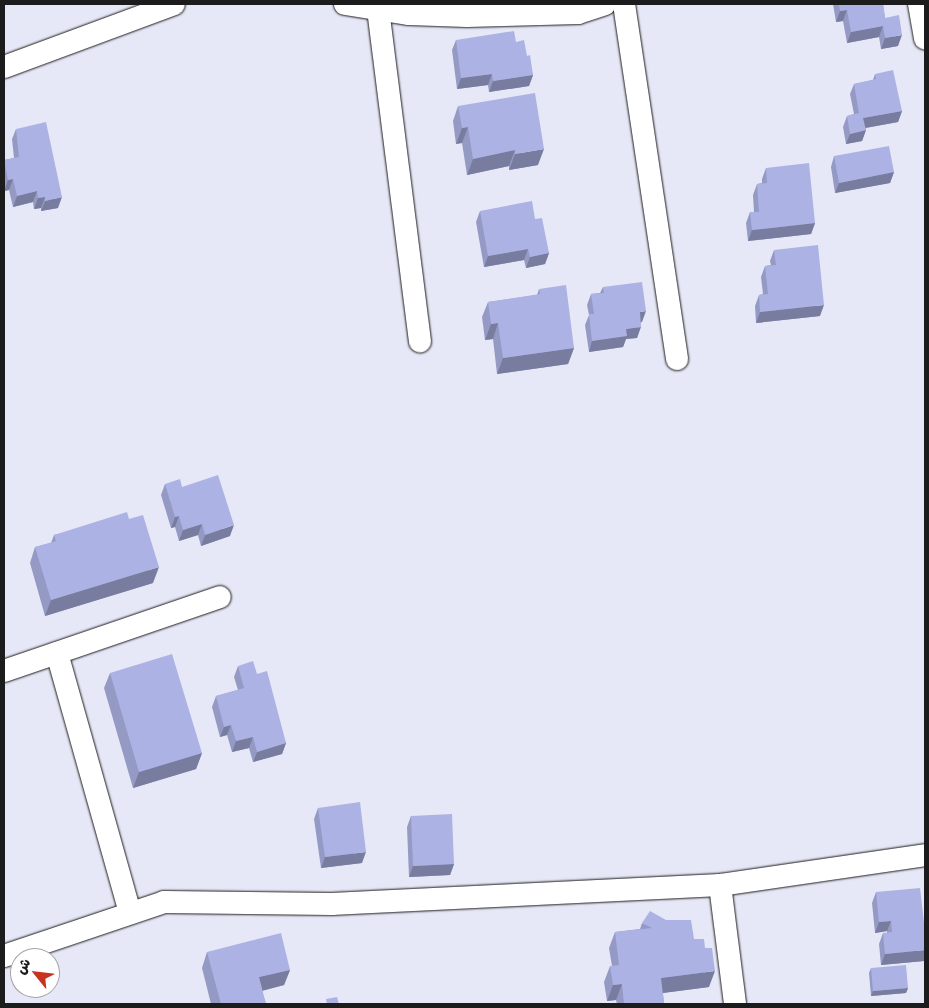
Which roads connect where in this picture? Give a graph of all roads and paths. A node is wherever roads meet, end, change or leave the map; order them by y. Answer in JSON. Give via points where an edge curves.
{"nodes":[{"id":1,"x":174,"y":4,"type":"edge"},
{"id":2,"x":345,"y":4,"type":"edge"},
{"id":3,"x":605,"y":4,"type":"edge"},
{"id":4,"x":624,"y":4,"type":"edge"},
{"id":5,"x":919,"y":4,"type":"edge"},
{"id":6,"x":378,"y":9,"type":"junction"},
{"id":7,"x":925,"y":38,"type":"edge"},
{"id":8,"x":4,"y":68,"type":"edge"},
{"id":9,"x":420,"y":341,"type":"dead end"},
{"id":10,"x":677,"y":360,"type":"dead end"},
{"id":11,"x":220,"y":597,"type":"dead end"},
{"id":12,"x":57,"y":653,"type":"junction"},
{"id":13,"x":4,"y":671,"type":"edge"},
{"id":14,"x":925,"y":855,"type":"edge"},
{"id":15,"x":720,"y":885,"type":"junction"},
{"id":16,"x":130,"y":913,"type":"junction"},
{"id":17,"x":4,"y":956,"type":"edge"},
{"id":18,"x":734,"y":1004,"type":"edge"}],
"edges":[{"from":1,"to":8,"type":"street"},
{"from":2,"to":6,"type":"street"},
{"from":3,"to":6,"type":"street","via":[[578,13],[468,16],[409,14]]},
{"from":4,"to":10,"type":"street"},
{"from":5,"to":7,"type":"street"},
{"from":6,"to":9,"type":"street"},
{"from":11,"to":12,"type":"street"},
{"from":12,"to":13,"type":"street"},
{"from":12,"to":16,"type":"street"},
{"from":14,"to":15,"type":"street"},
{"from":15,"to":16,"type":"street","via":[[332,904],[164,902]]},
{"from":15,"to":18,"type":"street"},
{"from":16,"to":17,"type":"street"}]}
